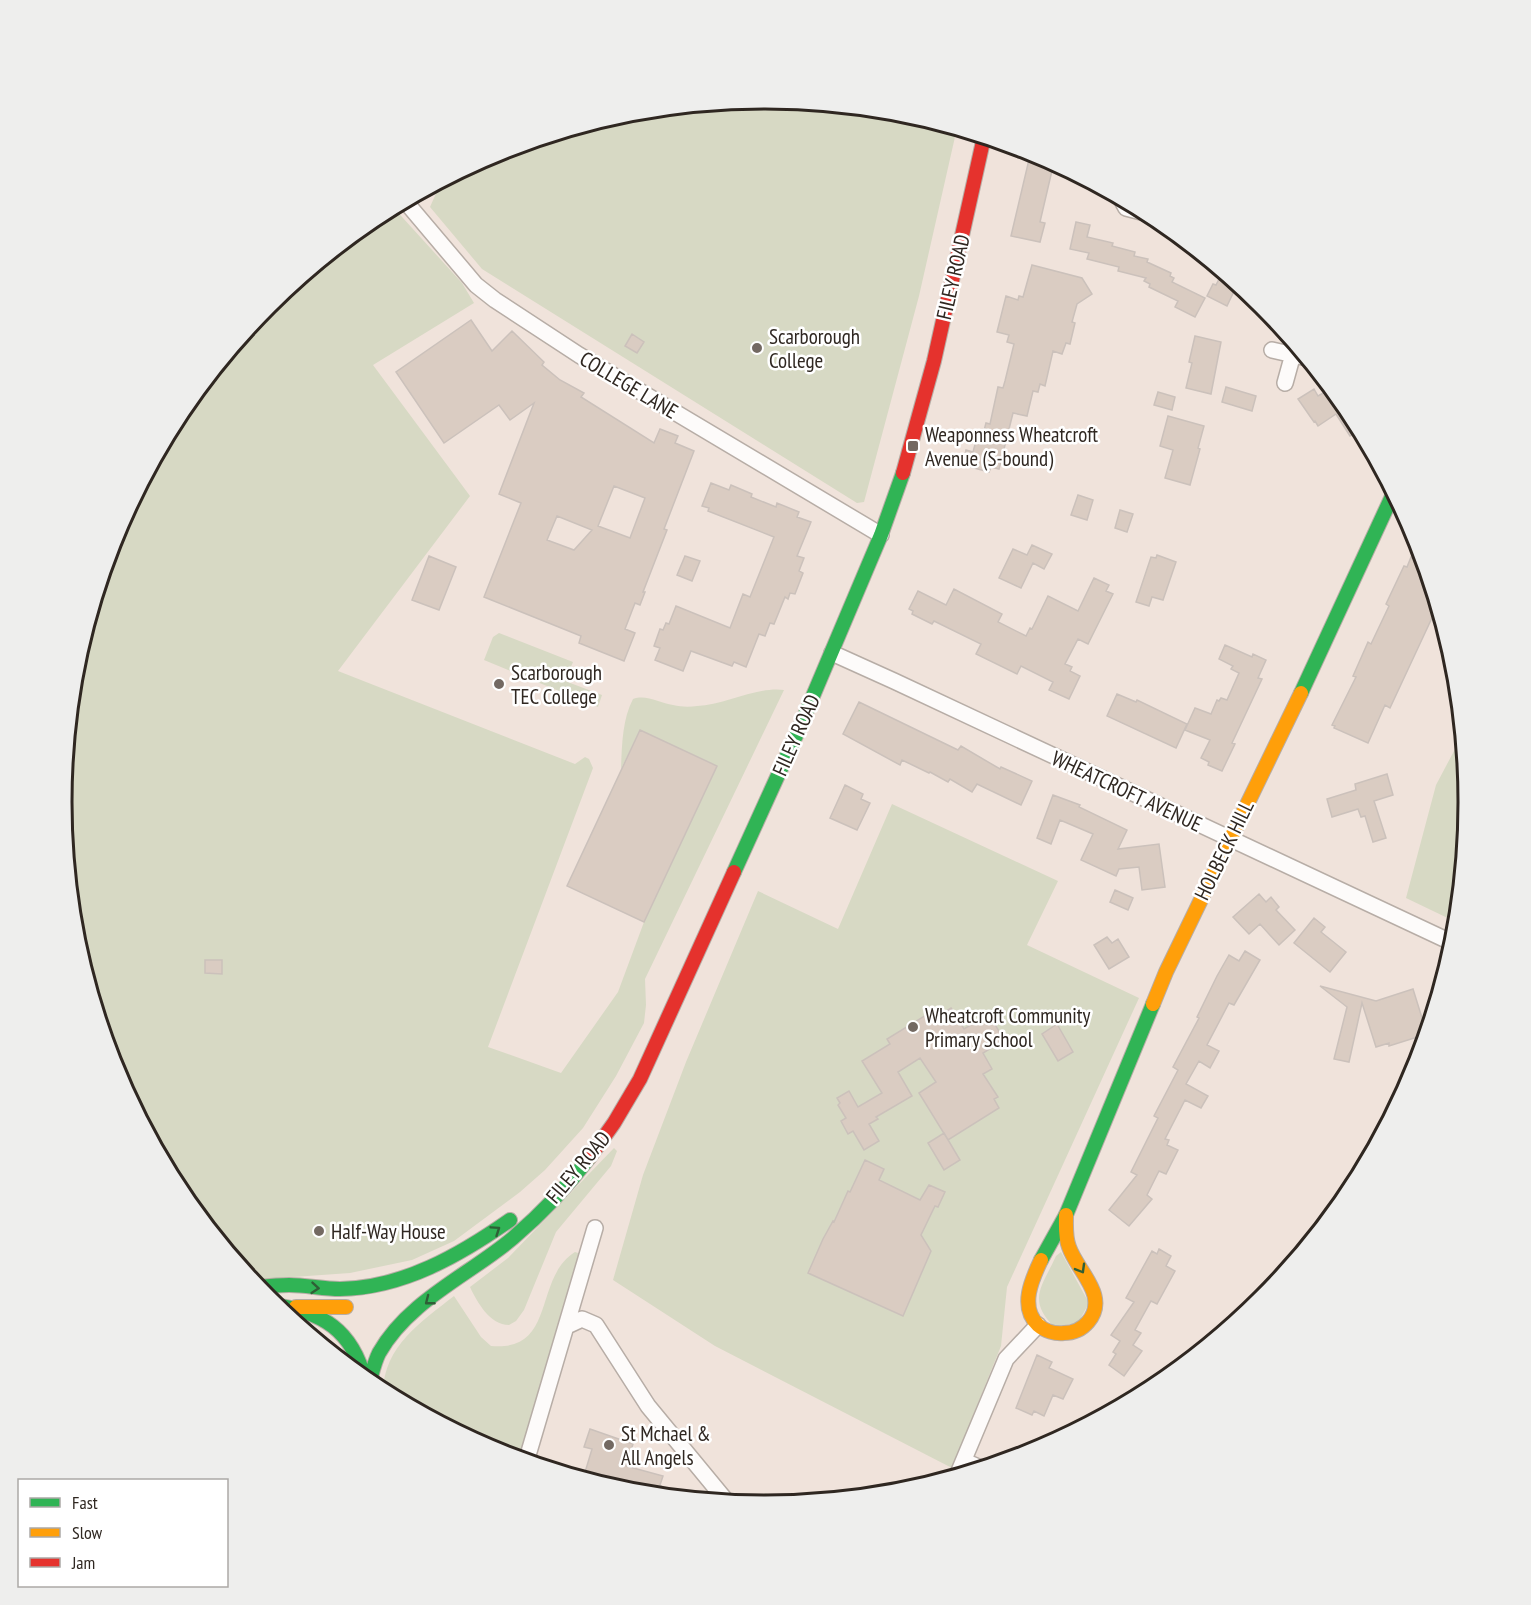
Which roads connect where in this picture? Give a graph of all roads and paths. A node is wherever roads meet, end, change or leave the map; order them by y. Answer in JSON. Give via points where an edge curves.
{"nodes":[{"id":1,"x":982,"y":144,"type":"edge"},
{"id":2,"x":410,"y":207,"type":"edge"},
{"id":3,"x":1272,"y":350,"type":"dead end"},
{"id":4,"x":1295,"y":355,"type":"edge"},
{"id":5,"x":1298,"y":359,"type":"edge"},
{"id":6,"x":1285,"y":383,"type":"dead end"},
{"id":7,"x":1390,"y":502,"type":"edge"},
{"id":8,"x":881,"y":535,"type":"junction"},
{"id":9,"x":832,"y":653,"type":"junction"},
{"id":10,"x":1229,"y":839,"type":"junction"},
{"id":11,"x":729,"y":880,"type":"junction"},
{"id":12,"x":1446,"y":940,"type":"edge"},
{"id":13,"x":557,"y":1175,"type":"dead end"},
{"id":14,"x":520,"y":1212,"type":"dead end"},
{"id":15,"x":1066,"y":1215,"type":"junction"},
{"id":16,"x":595,"y":1228,"type":"dead end"},
{"id":17,"x":476,"y":1267,"type":"junction"},
{"id":18,"x":269,"y":1286,"type":"edge"},
{"id":19,"x":422,"y":1287,"type":"dead end"},
{"id":20,"x":359,"y":1305,"type":"dead end"},
{"id":21,"x":289,"y":1306,"type":"edge"},
{"id":22,"x":296,"y":1307,"type":"junction"},
{"id":23,"x":1038,"y":1325,"type":"junction"},
{"id":24,"x":567,"y":1326,"type":"junction"},
{"id":25,"x":361,"y":1366,"type":"edge"},
{"id":26,"x":372,"y":1373,"type":"edge"},
{"id":27,"x":529,"y":1454,"type":"edge"},
{"id":28,"x":964,"y":1461,"type":"junction"},
{"id":29,"x":971,"y":1464,"type":"edge"},
{"id":30,"x":961,"y":1467,"type":"edge"},
{"id":31,"x":721,"y":1495,"type":"edge"}],
"edges":[{"from":1,"to":8,"type":"main road","name":"FILEY ROAD","via":[[934,361],[905,471]]},
{"from":2,"to":8,"type":"street","name":"COLLEGE LANE","via":[[476,285],[495,300],[588,361]]},
{"from":3,"to":4,"type":"street"},
{"from":5,"to":6,"type":"street"},
{"from":7,"to":10,"type":"main road","name":"HOLBECK HILL"},
{"from":8,"to":9,"type":"main road","name":"FILEY ROAD"},
{"from":9,"to":10,"type":"street","name":"WHEATCROFT AVENUE"},
{"from":9,"to":11,"type":"main road","name":"FILEY ROAD"},
{"from":10,"to":12,"type":"street","name":"WHEATCROFT AVENUE"},
{"from":10,"to":15,"type":"main road","name":"HOLBECK HILL","via":[[1166,972]]},
{"from":11,"to":13,"type":"main road","via":[[694,933],[635,1062],[600,1127]]},
{"from":11,"to":17,"type":"main road","name":"FILEY ROAD","via":[[666,1025],[617,1120],[550,1203]]},
{"from":18,"to":14,"type":"main road","one_way":true,"via":[[340,1290],[407,1278],[481,1240]]},
{"from":15,"to":23,"type":"main road","name":"HOLBECK HILL","via":[[1048,1245],[1029,1293],[1028,1304]]},
{"from":15,"to":23,"type":"main road","name":"HOLBECK HILL","one_way":true,"via":[[1069,1248],[1092,1288],[1094,1314],[1085,1325],[1065,1335],[1048,1332]]},
{"from":16,"to":24,"type":"street"},
{"from":17,"to":19,"type":"main road","name":"FILEY ROAD"},
{"from":17,"to":26,"type":"main road","name":"FILEY ROAD","one_way":true,"via":[[427,1301],[401,1325],[378,1354]]},
{"from":20,"to":22,"type":"main road"},
{"from":21,"to":22,"type":"main road"},
{"from":22,"to":25,"type":"main road","via":[[318,1315],[339,1330]]},
{"from":23,"to":28,"type":"street","via":[[1006,1359]]},
{"from":24,"to":27,"type":"street"},
{"from":24,"to":31,"type":"street","via":[[582,1319],[596,1324],[648,1406]]},
{"from":28,"to":29,"type":"street"},
{"from":28,"to":30,"type":"street"}]}
